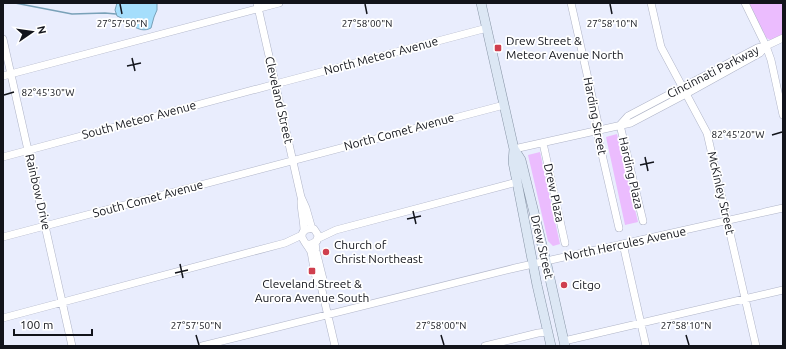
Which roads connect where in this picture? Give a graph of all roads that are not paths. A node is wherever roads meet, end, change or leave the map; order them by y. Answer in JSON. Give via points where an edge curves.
{"nodes":[{"id":1,"x":279,"y":3,"type":"edge"},
{"id":2,"x":481,"y":3,"type":"edge"},
{"id":3,"x":571,"y":3,"type":"edge"},
{"id":4,"x":651,"y":3,"type":"edge"},
{"id":5,"x":745,"y":3,"type":"edge"},
{"id":6,"x":257,"y":6,"type":"edge"},
{"id":7,"x":487,"y":28,"type":"junction"},
{"id":8,"x":783,"y":38,"type":"edge"},
{"id":9,"x":3,"y":39,"type":"edge"},
{"id":10,"x":766,"y":46,"type":"junction"},
{"id":11,"x":11,"y":74,"type":"junction"},
{"id":12,"x":3,"y":76,"type":"edge"},
{"id":13,"x":276,"y":84,"type":"junction"},
{"id":14,"x":684,"y":91,"type":"junction"},
{"id":15,"x":504,"y":105,"type":"junction"},
{"id":16,"x":783,"y":115,"type":"edge"},
{"id":17,"x":620,"y":125,"type":"junction"},
{"id":18,"x":598,"y":130,"type":"junction"},
{"id":19,"x":543,"y":143,"type":"junction"},
{"id":20,"x":514,"y":149,"type":"junction"},
{"id":21,"x":28,"y":150,"type":"junction"},
{"id":22,"x":3,"y":156,"type":"edge"},
{"id":23,"x":293,"y":160,"type":"junction"},
{"id":24,"x":518,"y":182,"type":"junction"},
{"id":25,"x":783,"y":208,"type":"edge"},
{"id":26,"x":643,"y":221,"type":"dead end"},
{"id":27,"x":727,"y":221,"type":"junction"},
{"id":28,"x":46,"y":226,"type":"junction"},
{"id":29,"x":619,"y":228,"type":"dead end"},
{"id":30,"x":336,"y":230,"type":"junction"},
{"id":31,"x":308,"y":231,"type":"junction"},
{"id":32,"x":3,"y":237,"type":"edge"},
{"id":33,"x":316,"y":241,"type":"junction"},
{"id":34,"x":285,"y":243,"type":"junction"},
{"id":35,"x":306,"y":243,"type":"junction"},
{"id":36,"x":565,"y":243,"type":"dead end"},
{"id":37,"x":623,"y":244,"type":"junction"},
{"id":38,"x":546,"y":261,"type":"junction"},
{"id":39,"x":533,"y":264,"type":"junction"},
{"id":40,"x":321,"y":286,"type":"junction"},
{"id":41,"x":783,"y":290,"type":"edge"},
{"id":42,"x":745,"y":299,"type":"junction"},
{"id":43,"x":62,"y":302,"type":"junction"},
{"id":44,"x":328,"y":315,"type":"junction"},
{"id":45,"x":3,"y":318,"type":"edge"},
{"id":46,"x":641,"y":322,"type":"junction"},
{"id":47,"x":550,"y":333,"type":"junction"},
{"id":48,"x":562,"y":345,"type":"edge"},
{"id":49,"x":72,"y":346,"type":"edge"},
{"id":50,"x":202,"y":346,"type":"edge"},
{"id":51,"x":335,"y":346,"type":"edge"},
{"id":52,"x":484,"y":346,"type":"edge"},
{"id":53,"x":551,"y":346,"type":"edge"},
{"id":54,"x":646,"y":346,"type":"edge"},
{"id":55,"x":756,"y":346,"type":"edge"}],
"edges":[{"from":1,"to":6,"type":"street"},
{"from":2,"to":7,"type":"main road","name":"Drew Street"},
{"from":3,"to":18,"type":"street","name":"Harding Street"},
{"from":4,"to":14,"type":"street","name":"McKinley Street","via":[[661,47]]},
{"from":5,"to":10,"type":"street"},
{"from":6,"to":11,"type":"street"},
{"from":6,"to":13,"type":"street","name":"Cleveland Street"},
{"from":7,"to":13,"type":"street","name":"North Meteor Avenue"},
{"from":7,"to":15,"type":"main road","name":"Drew Street"},
{"from":8,"to":10,"type":"street","name":"Cincinnati Parkway"},
{"from":9,"to":11,"type":"street","name":"Rainbow Drive"},
{"from":10,"to":14,"type":"street","name":"Cincinnati Parkway","via":[[760,53]]},
{"from":10,"to":16,"type":"street"},
{"from":11,"to":12,"type":"street"},
{"from":11,"to":21,"type":"street","name":"Rainbow Drive"},
{"from":13,"to":21,"type":"street","name":"South Meteor Avenue"},
{"from":13,"to":23,"type":"street","name":"Cleveland Street"},
{"from":14,"to":17,"type":"street","name":"Cincinnati Parkway","via":[[631,123]]},
{"from":14,"to":27,"type":"street","name":"McKinley Street","via":[[707,133]]},
{"from":15,"to":20,"type":"main road","name":"Drew Street"},
{"from":15,"to":23,"type":"street","name":"North Comet Avenue"},
{"from":17,"to":18,"type":"street","name":"Cincinnati Parkway"},
{"from":17,"to":26,"type":"street","name":"Harding Plaza"},
{"from":18,"to":19,"type":"street","name":"Cincinnati Parkway"},
{"from":18,"to":29,"type":"street","name":"Harding Street"},
{"from":19,"to":20,"type":"street","name":"Cincinnati Parkway"},
{"from":19,"to":36,"type":"street","name":"Drew Plaza"},
{"from":20,"to":24,"type":"main road","name":"Drew Street","via":[[513,162]]},
{"from":20,"to":38,"type":"main road","name":"Drew Street","via":[[521,160]]},
{"from":21,"to":22,"type":"street","name":"South Meteor Avenue"},
{"from":21,"to":28,"type":"street","name":"Rainbow Drive"},
{"from":23,"to":28,"type":"street","name":"South Comet Avenue"},
{"from":23,"to":31,"type":"street","name":"Cleveland Street","via":[[306,208]]},
{"from":24,"to":30,"type":"street"},
{"from":24,"to":39,"type":"main road","name":"Drew Street"},
{"from":25,"to":27,"type":"street","name":"North Hercules Avenue"},
{"from":27,"to":37,"type":"street","name":"North Hercules Avenue"},
{"from":27,"to":42,"type":"street","name":"McKinley Street"},
{"from":28,"to":32,"type":"street","name":"South Comet Avenue"},
{"from":28,"to":43,"type":"street","name":"Rainbow Drive"},
{"from":30,"to":31,"type":"street"},
{"from":30,"to":33,"type":"street"},
{"from":31,"to":33,"type":"street","via":[[318,235]]},
{"from":31,"to":34,"type":"street"},
{"from":31,"to":35,"type":"street","via":[[302,238]]},
{"from":33,"to":35,"type":"street","via":[[312,244]]},
{"from":33,"to":40,"type":"street"},
{"from":34,"to":35,"type":"street"},
{"from":34,"to":43,"type":"street"},
{"from":35,"to":40,"type":"street"},
{"from":37,"to":38,"type":"street","name":"North Hercules Avenue"},
{"from":37,"to":46,"type":"street"},
{"from":38,"to":39,"type":"street","name":"North Hercules Avenue"},
{"from":38,"to":48,"type":"main road","name":"Drew Street"},
{"from":39,"to":44,"type":"street","name":"North Hercules Avenue"},
{"from":39,"to":47,"type":"main road","name":"Drew Street"},
{"from":40,"to":44,"type":"street"},
{"from":41,"to":42,"type":"street"},
{"from":42,"to":46,"type":"street"},
{"from":42,"to":55,"type":"street","name":"McKinley Street"},
{"from":43,"to":45,"type":"street"},
{"from":43,"to":49,"type":"street","name":"Rainbow Drive"},
{"from":44,"to":50,"type":"street","name":"North Hercules Avenue"},
{"from":44,"to":51,"type":"street"},
{"from":46,"to":48,"type":"street"},
{"from":46,"to":54,"type":"street"},
{"from":47,"to":48,"type":"main road","via":[[558,338]]},
{"from":47,"to":52,"type":"street"},
{"from":47,"to":53,"type":"main road","name":"Drew Street"}]}
